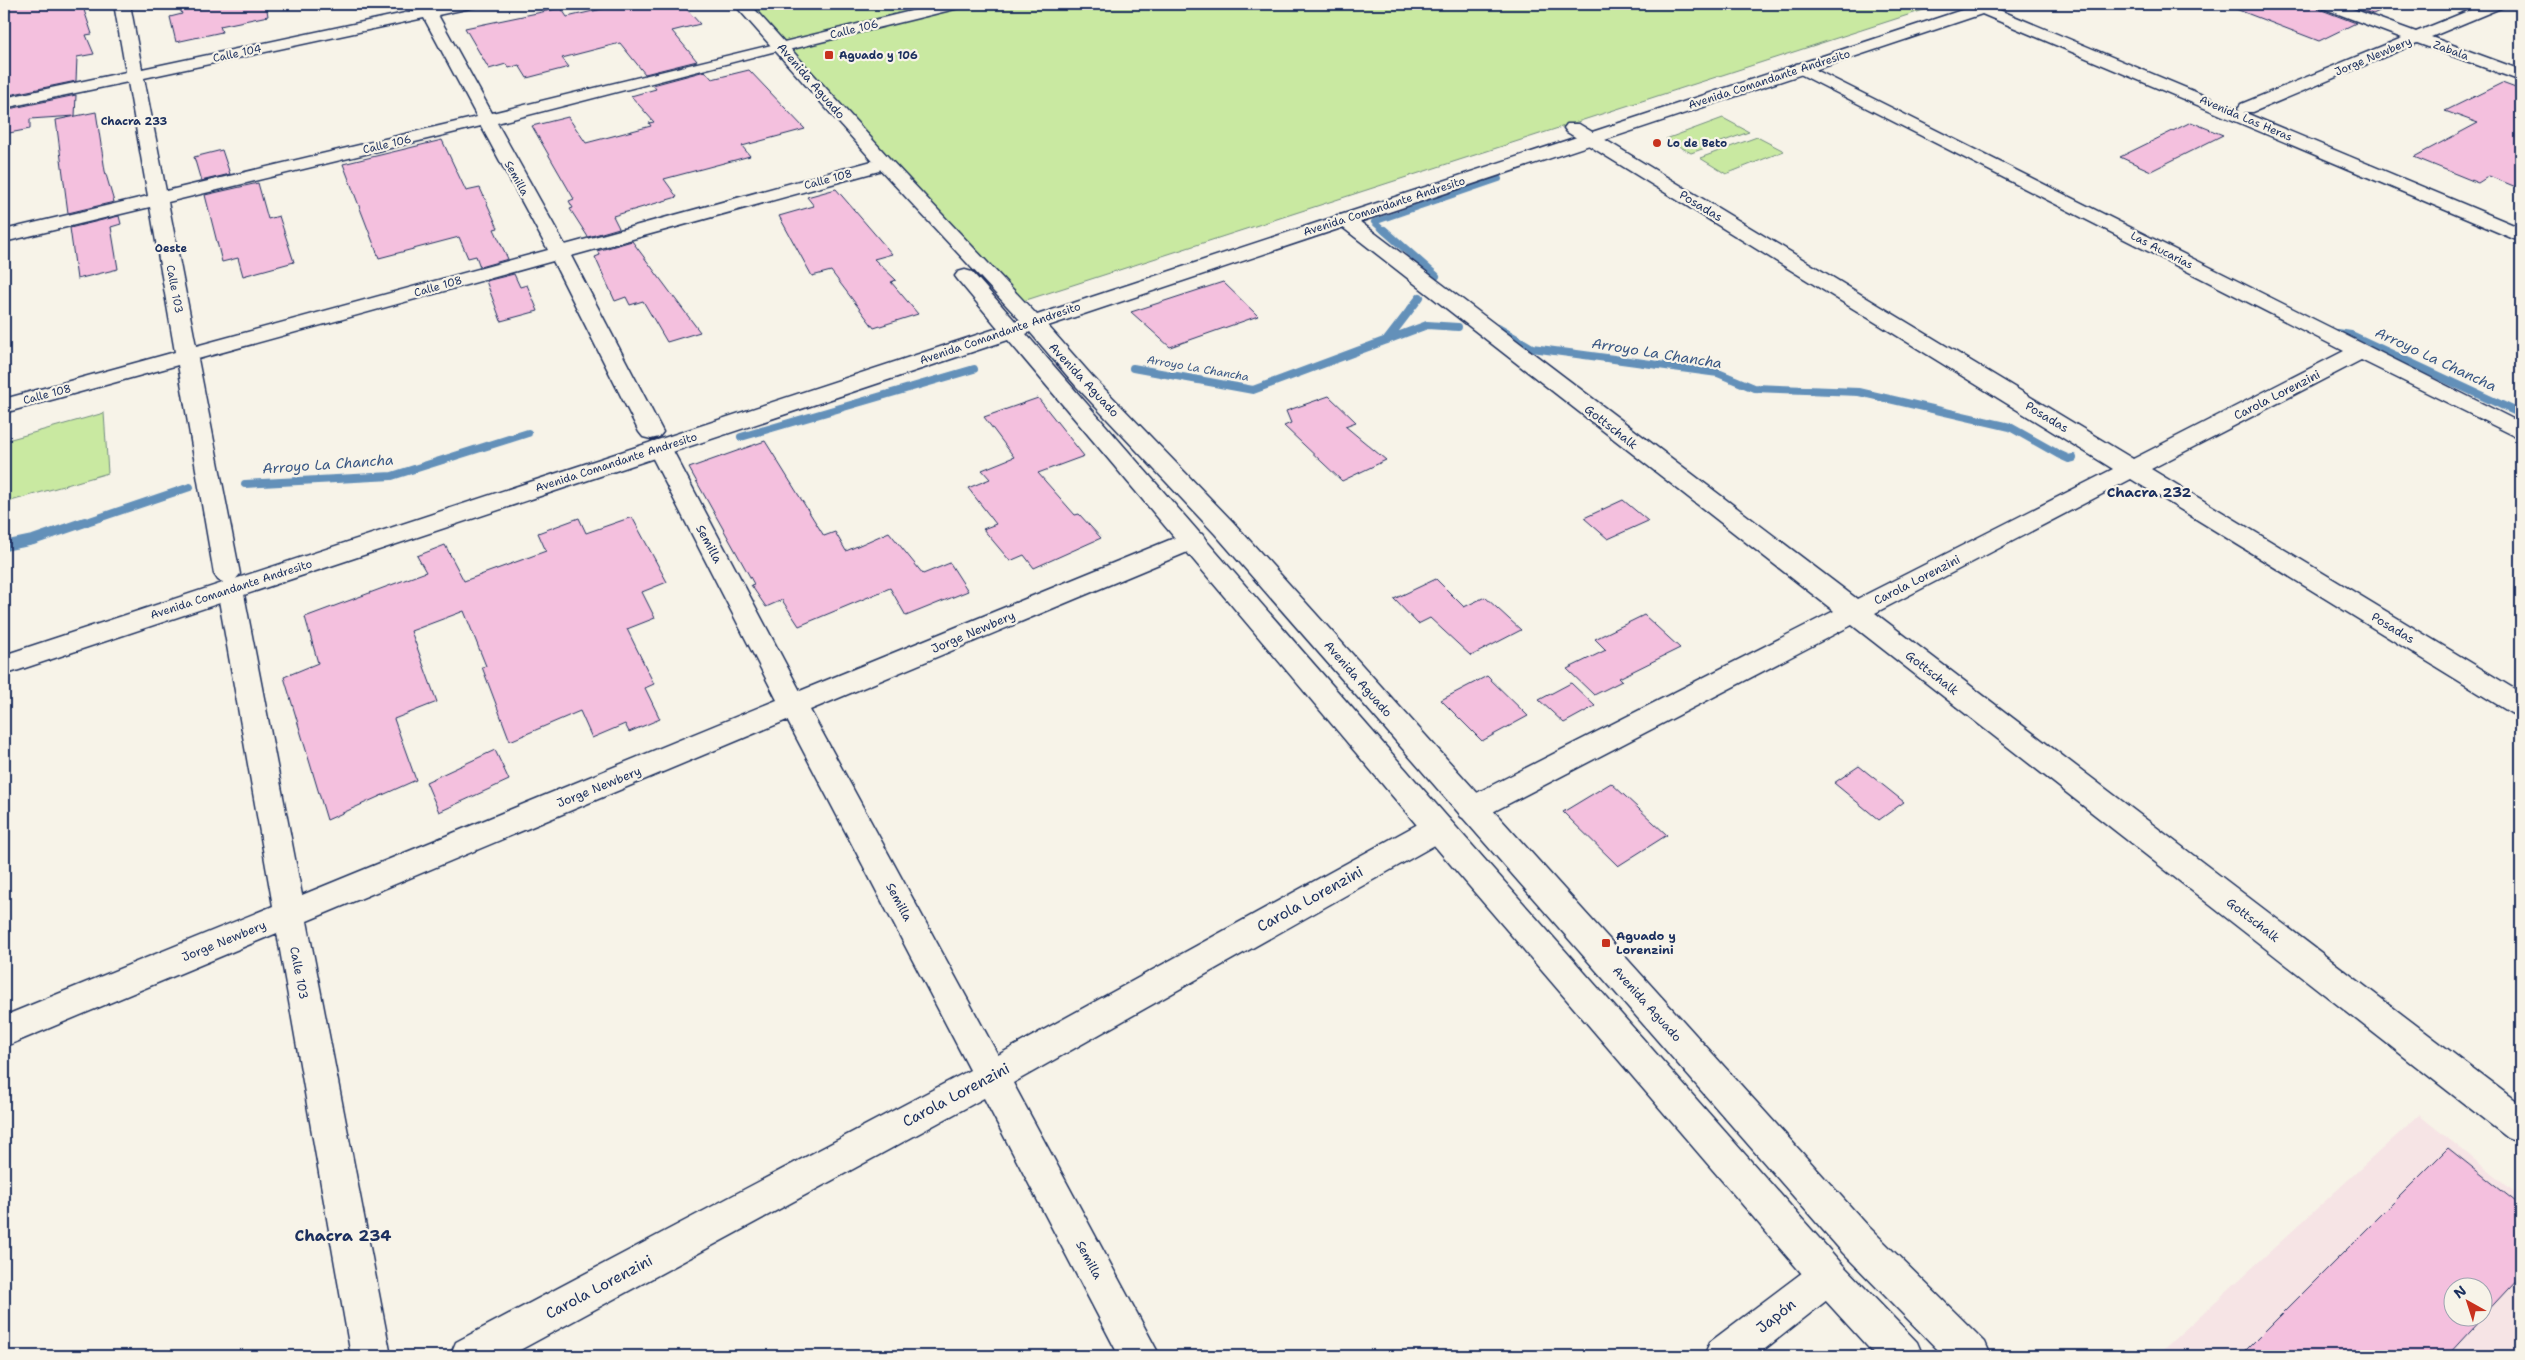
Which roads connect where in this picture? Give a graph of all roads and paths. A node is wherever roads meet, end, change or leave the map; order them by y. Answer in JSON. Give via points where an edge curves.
{"nodes":[{"id":1,"x":122,"y":4,"type":"edge"},
{"id":2,"x":470,"y":4,"type":"edge"},
{"id":3,"x":729,"y":4,"type":"edge"},
{"id":4,"x":742,"y":4,"type":"edge"},
{"id":5,"x":958,"y":4,"type":"edge"},
{"id":6,"x":1955,"y":4,"type":"edge"},
{"id":7,"x":2002,"y":4,"type":"edge"},
{"id":8,"x":2325,"y":4,"type":"edge"},
{"id":9,"x":2498,"y":4,"type":"edge"},
{"id":10,"x":1983,"y":5,"type":"edge"},
{"id":11,"x":426,"y":8,"type":"edge"},
{"id":12,"x":2416,"y":38,"type":"junction"},
{"id":13,"x":774,"y":48,"type":"junction"},
{"id":14,"x":1802,"y":68,"type":"junction"},
{"id":15,"x":135,"y":75,"type":"junction"},
{"id":16,"x":2521,"y":76,"type":"edge"},
{"id":17,"x":4,"y":103,"type":"edge"},
{"id":18,"x":2248,"y":108,"type":"junction"},
{"id":19,"x":486,"y":120,"type":"junction"},
{"id":20,"x":1581,"y":133,"type":"junction"},
{"id":21,"x":872,"y":167,"type":"junction"},
{"id":22,"x":158,"y":199,"type":"junction"},
{"id":23,"x":1344,"y":219,"type":"junction"},
{"id":24,"x":2521,"y":225,"type":"edge"},
{"id":25,"x":2521,"y":235,"type":"edge"},
{"id":26,"x":4,"y":236,"type":"edge"},
{"id":27,"x":558,"y":253,"type":"junction"},
{"id":28,"x":1016,"y":319,"type":"junction"},
{"id":29,"x":2361,"y":351,"type":"junction"},
{"id":30,"x":187,"y":356,"type":"junction"},
{"id":31,"x":4,"y":406,"type":"edge"},
{"id":32,"x":2521,"y":432,"type":"edge"},
{"id":33,"x":655,"y":440,"type":"junction"},
{"id":34,"x":2133,"y":469,"type":"junction"},
{"id":35,"x":1193,"y":540,"type":"junction"},
{"id":36,"x":229,"y":582,"type":"junction"},
{"id":37,"x":1854,"y":613,"type":"junction"},
{"id":38,"x":4,"y":646,"type":"edge"},
{"id":39,"x":4,"y":665,"type":"edge"},
{"id":40,"x":794,"y":706,"type":"junction"},
{"id":41,"x":2521,"y":706,"type":"edge"},
{"id":42,"x":1472,"y":809,"type":"junction"},
{"id":43,"x":1438,"y":828,"type":"junction"},
{"id":44,"x":288,"y":915,"type":"junction"},
{"id":45,"x":4,"y":1032,"type":"edge"},
{"id":46,"x":992,"y":1076,"type":"junction"},
{"id":47,"x":2521,"y":1126,"type":"edge"},
{"id":48,"x":1828,"y":1276,"type":"junction"},
{"id":49,"x":372,"y":1356,"type":"edge"},
{"id":50,"x":470,"y":1356,"type":"edge"},
{"id":51,"x":1140,"y":1356,"type":"edge"},
{"id":52,"x":1724,"y":1356,"type":"edge"},
{"id":53,"x":1903,"y":1356,"type":"edge"},
{"id":54,"x":1971,"y":1356,"type":"edge"}],
"edges":[{"from":1,"to":15,"type":"street","name":"Calle 103"},
{"from":2,"to":11,"type":"street","name":"Calle 104"},
{"from":3,"to":13,"type":"street","name":"Avenida Aguado"},
{"from":4,"to":13,"type":"street","name":"Avenida Aguado"},
{"from":5,"to":13,"type":"street","name":"Calle 106"},
{"from":6,"to":20,"type":"street","name":"Avenida Comandante Andresito"},
{"from":7,"to":18,"type":"street","name":"Avenida Las Heras"},
{"from":8,"to":12,"type":"street","name":"Zabala"},
{"from":9,"to":12,"type":"street","name":"Jorge Newbery"},
{"from":10,"to":14,"type":"street","name":"Avenida Comandante Andresito"},
{"from":10,"to":25,"type":"street","name":"Avenida Las Heras"},
{"from":11,"to":15,"type":"street","name":"Calle 104"},
{"from":11,"to":19,"type":"street","name":"Semilla"},
{"from":12,"to":16,"type":"street","name":"Zabala"},
{"from":12,"to":18,"type":"street","name":"Jorge Newbery"},
{"from":13,"to":19,"type":"street","name":"Calle 106"},
{"from":13,"to":21,"type":"street","name":"Avenida Aguado"},
{"from":13,"to":28,"type":"street","name":"Avenida Aguado","via":[[884,163]]},
{"from":14,"to":20,"type":"street","name":"Avenida Comandante Andresito"},
{"from":14,"to":29,"type":"street","name":"Las Aucarias"},
{"from":15,"to":17,"type":"street","name":"Calle 104"},
{"from":15,"to":22,"type":"street","name":"Calle 103"},
{"from":18,"to":24,"type":"street","name":"Avenida Las Heras"},
{"from":19,"to":22,"type":"street","name":"Calle 106"},
{"from":19,"to":27,"type":"street","name":"Semilla"},
{"from":20,"to":23,"type":"street","name":"Avenida Comandante Andresito"},
{"from":20,"to":28,"type":"street","name":"Avenida Comandante Andresito"},
{"from":20,"to":34,"type":"street","name":"Posadas"},
{"from":21,"to":27,"type":"street","name":"Calle 108"},
{"from":21,"to":28,"type":"street","name":"Avenida Aguado"},
{"from":22,"to":26,"type":"street","name":"Calle 106"},
{"from":22,"to":30,"type":"street","name":"Calle 103"},
{"from":23,"to":28,"type":"street","name":"Avenida Comandante Andresito"},
{"from":23,"to":37,"type":"street","name":"Gottschalk"},
{"from":27,"to":30,"type":"street","name":"Calle 108"},
{"from":27,"to":33,"type":"street","name":"Semilla"},
{"from":28,"to":33,"type":"street","name":"Avenida Comandante Andresito"},
{"from":28,"to":35,"type":"street","name":"Avenida Aguado"},
{"from":28,"to":42,"type":"street","name":"Avenida Aguado","via":[[1224,528]]},
{"from":29,"to":32,"type":"street","name":"Las Aucarias"},
{"from":29,"to":34,"type":"street","name":"Carola Lorenzini"},
{"from":30,"to":31,"type":"street","name":"Calle 108"},
{"from":30,"to":36,"type":"street","name":"Calle 103"},
{"from":33,"to":36,"type":"street","name":"Avenida Comandante Andresito"},
{"from":33,"to":40,"type":"street","name":"Semilla"},
{"from":34,"to":37,"type":"street","name":"Carola Lorenzini"},
{"from":34,"to":41,"type":"street","name":"Posadas"},
{"from":35,"to":40,"type":"street","name":"Jorge Newbery"},
{"from":35,"to":43,"type":"street","name":"Avenida Aguado"},
{"from":36,"to":38,"type":"street","name":"Avenida Comandante Andresito"},
{"from":36,"to":39,"type":"street","name":"Avenida Comandante Andresito"},
{"from":36,"to":44,"type":"street","name":"Calle 103"},
{"from":37,"to":42,"type":"street","name":"Carola Lorenzini"},
{"from":37,"to":47,"type":"street","name":"Gottschalk"},
{"from":40,"to":44,"type":"street","name":"Jorge Newbery"},
{"from":40,"to":46,"type":"street","name":"Semilla"},
{"from":42,"to":54,"type":"street","name":"Avenida Aguado","via":[[1856,1240]]},
{"from":43,"to":46,"type":"street","name":"Carola Lorenzini"},
{"from":43,"to":48,"type":"street","name":"Avenida Aguado"},
{"from":44,"to":45,"type":"street","name":"Jorge Newbery"},
{"from":44,"to":49,"type":"street","name":"Calle 103"},
{"from":46,"to":50,"type":"street","name":"Carola Lorenzini"},
{"from":46,"to":51,"type":"street","name":"Semilla"},
{"from":48,"to":52,"type":"street","name":"Japón"},
{"from":48,"to":53,"type":"street","name":"Avenida Aguado"}]}
